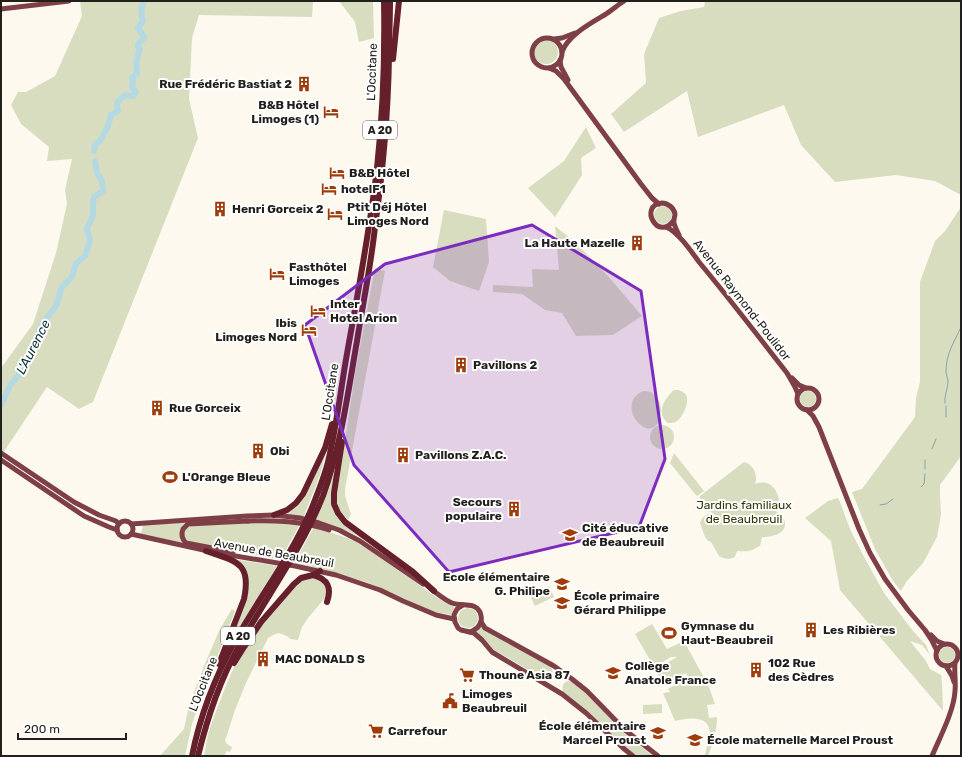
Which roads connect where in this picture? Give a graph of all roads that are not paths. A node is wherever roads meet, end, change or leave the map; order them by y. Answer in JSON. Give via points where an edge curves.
{"nodes":[{"id":1,"x":69,"y":1,"type":"edge"},
{"id":2,"x":380,"y":1,"type":"edge"},
{"id":3,"x":384,"y":1,"type":"edge"},
{"id":4,"x":390,"y":1,"type":"edge"},
{"id":5,"x":399,"y":1,"type":"edge"},
{"id":6,"x":624,"y":1,"type":"edge"},
{"id":7,"x":1,"y":9,"type":"edge"},
{"id":8,"x":578,"y":32,"type":"junction"},
{"id":9,"x":554,"y":39,"type":"junction"},
{"id":10,"x":384,"y":52,"type":"junction"},
{"id":11,"x":562,"y":52,"type":"junction"},
{"id":12,"x":560,"y":60,"type":"junction"},
{"id":13,"x":549,"y":68,"type":"junction"},
{"id":14,"x":388,"y":81,"type":"junction"},
{"id":15,"x":575,"y":93,"type":"junction"},
{"id":16,"x":641,"y":184,"type":"junction"},
{"id":17,"x":659,"y":204,"type":"junction"},
{"id":18,"x":652,"y":209,"type":"junction"},
{"id":19,"x":674,"y":220,"type":"junction"},
{"id":20,"x":666,"y":227,"type":"junction"},
{"id":21,"x":681,"y":240,"type":"junction"},
{"id":22,"x":787,"y":373,"type":"junction"},
{"id":23,"x":806,"y":388,"type":"junction"},
{"id":24,"x":798,"y":394,"type":"junction"},
{"id":25,"x":816,"y":407,"type":"junction"},
{"id":26,"x":342,"y":408,"type":"junction"},
{"id":27,"x":807,"y":410,"type":"junction"},
{"id":28,"x":819,"y":427,"type":"junction"},
{"id":29,"x":1,"y":453,"type":"edge"},
{"id":30,"x":1,"y":460,"type":"edge"},
{"id":31,"x":274,"y":515,"type":"junction"},
{"id":32,"x":174,"y":521,"type":"junction"},
{"id":33,"x":248,"y":521,"type":"junction"},
{"id":34,"x":119,"y":524,"type":"junction"},
{"id":35,"x":131,"y":524,"type":"junction"},
{"id":36,"x":117,"y":530,"type":"junction"},
{"id":37,"x":131,"y":534,"type":"junction"},
{"id":38,"x":360,"y":541,"type":"junction"},
{"id":39,"x":206,"y":551,"type":"junction"},
{"id":40,"x":295,"y":566,"type":"junction"},
{"id":41,"x":320,"y":571,"type":"junction"},
{"id":42,"x":279,"y":574,"type":"junction"},
{"id":43,"x":313,"y":575,"type":"junction"},
{"id":44,"x":434,"y":591,"type":"junction"},
{"id":45,"x":326,"y":602,"type":"dead end"},
{"id":46,"x":463,"y":605,"type":"junction"},
{"id":47,"x":454,"y":619,"type":"junction"},
{"id":48,"x":481,"y":622,"type":"junction"},
{"id":49,"x":925,"y":630,"type":"junction"},
{"id":50,"x":470,"y":632,"type":"junction"},
{"id":51,"x":944,"y":644,"type":"junction"},
{"id":52,"x":937,"y":651,"type":"junction"},
{"id":53,"x":955,"y":663,"type":"junction"},
{"id":54,"x":946,"y":666,"type":"junction"},
{"id":55,"x":955,"y":687,"type":"junction"},
{"id":56,"x":214,"y":700,"type":"junction"},
{"id":57,"x":206,"y":703,"type":"junction"},
{"id":58,"x":192,"y":756,"type":"edge"},
{"id":59,"x":198,"y":756,"type":"edge"},
{"id":60,"x":633,"y":756,"type":"edge"},
{"id":61,"x":658,"y":756,"type":"edge"},
{"id":62,"x":932,"y":756,"type":"edge"}],
"edges":[{"from":1,"to":7,"type":"main road"},
{"from":2,"to":10,"type":"highway"},
{"from":3,"to":10,"type":"highway","name":"L'Occitane","number":"A 20"},
{"from":4,"to":14,"type":"highway","name":"L'Occitane","number":"A 20"},
{"from":5,"to":14,"type":"highway"},
{"from":6,"to":8,"type":"main road"},
{"from":8,"to":9,"type":"main road"},
{"from":8,"to":11,"type":"main road","via":[[569,40]]},
{"from":9,"to":11,"type":"main road","via":[[561,46]]},
{"from":9,"to":13,"type":"main road","via":[[539,39],[531,51],[536,64]]},
{"from":10,"to":26,"type":"highway","name":"L'Occitane","number":"A 20","via":[[380,138],[374,189],[343,375]]},
{"from":11,"to":12,"type":"main road"},
{"from":12,"to":13,"type":"main road","via":[[556,66]]},
{"from":12,"to":15,"type":"main road"},
{"from":13,"to":15,"type":"main road","via":[[556,71]]},
{"from":14,"to":26,"type":"highway","name":"L'Occitane","number":"A 20","via":[[385,147],[375,228]]},
{"from":15,"to":16,"type":"main road"},
{"from":16,"to":17,"type":"main road"},
{"from":16,"to":18,"type":"main road"},
{"from":17,"to":18,"type":"main road"},
{"from":17,"to":19,"type":"main road","via":[[671,207]]},
{"from":18,"to":20,"type":"main road","via":[[653,222]]},
{"from":19,"to":20,"type":"main road"},
{"from":19,"to":21,"type":"main road","name":"Avenue Raymond-Poulidor"},
{"from":20,"to":21,"type":"main road","name":"Avenue Raymond-Poulidor"},
{"from":21,"to":22,"type":"main road","name":"Avenue Raymond-Poulidor"},
{"from":22,"to":23,"type":"main road","name":"Avenue Raymond-Poulidor"},
{"from":22,"to":24,"type":"main road","name":"Avenue Raymond-Poulidor"},
{"from":23,"to":24,"type":"main road"},
{"from":23,"to":25,"type":"main road","via":[[818,394],[819,401]]},
{"from":24,"to":27,"type":"main road","via":[[798,405]]},
{"from":25,"to":27,"type":"main road"},
{"from":25,"to":28,"type":"main road"},
{"from":26,"to":31,"type":"highway","via":[[335,414],[325,448],[303,494],[296,503]]},
{"from":26,"to":42,"type":"highway","name":"L'Occitane","number":"A 20","via":[[312,514]]},
{"from":26,"to":44,"type":"highway","via":[[343,433],[334,493],[334,504],[338,513],[345,522],[413,572]]},
{"from":27,"to":28,"type":"main road"},
{"from":28,"to":49,"type":"main road","via":[[870,553],[885,579]]},
{"from":29,"to":34,"type":"main road","via":[[74,502]]},
{"from":30,"to":36,"type":"main road","via":[[84,516]]},
{"from":31,"to":32,"type":"main road","name":"Avenue de Beaubreuil"},
{"from":31,"to":38,"type":"main road","name":"Avenue de Beaubreuil","via":[[319,523]]},
{"from":32,"to":33,"type":"main road","name":"Avenue de Beaubreuil"},
{"from":32,"to":35,"type":"main road","name":"Avenue de Beaubreuil"},
{"from":33,"to":38,"type":"main road","name":"Avenue de Beaubreuil","via":[[304,523]]},
{"from":33,"to":40,"type":"main road","via":[[188,524],[183,529],[182,536],[189,544]]},
{"from":34,"to":35,"type":"main road","via":[[126,521]]},
{"from":34,"to":36,"type":"main road"},
{"from":35,"to":37,"type":"main road"},
{"from":36,"to":37,"type":"main road","via":[[124,537]]},
{"from":37,"to":39,"type":"main road","name":"Avenue de Beaubreuil"},
{"from":38,"to":44,"type":"main road","name":"Avenue de Beaubreuil"},
{"from":39,"to":40,"type":"main road","name":"Avenue de Beaubreuil"},
{"from":39,"to":57,"type":"highway","via":[[238,564],[247,581],[244,598]]},
{"from":40,"to":41,"type":"main road","name":"Avenue de Beaubreuil"},
{"from":41,"to":43,"type":"highway"},
{"from":41,"to":47,"type":"main road","name":"Avenue de Beaubreuil","via":[[380,590],[436,615]]},
{"from":42,"to":56,"type":"highway","name":"L'Occitane","number":"A 20","via":[[237,650]]},
{"from":42,"to":57,"type":"highway","name":"L'Occitane","number":"A 20","via":[[235,640]]},
{"from":43,"to":45,"type":"highway","via":[[328,585],[329,595]]},
{"from":43,"to":56,"type":"highway","via":[[301,578],[294,584],[261,622],[230,669]]},
{"from":44,"to":46,"type":"main road","name":"Avenue de Beaubreuil","via":[[452,603]]},
{"from":46,"to":47,"type":"main road","via":[[457,609]]},
{"from":46,"to":48,"type":"main road","name":"Avenue de Beaubreuil","via":[[469,604],[477,608]]},
{"from":47,"to":50,"type":"main road","via":[[458,628]]},
{"from":48,"to":50,"type":"main road"},
{"from":48,"to":61,"type":"main road","name":"Avenue de Beaubreuil","via":[[485,628],[554,666],[572,679],[625,730]]},
{"from":49,"to":51,"type":"main road"},
{"from":49,"to":52,"type":"main road"},
{"from":50,"to":60,"type":"main road","via":[[482,640],[492,652],[562,694]]},
{"from":51,"to":52,"type":"main road"},
{"from":51,"to":53,"type":"main road","via":[[956,648],[959,656]]},
{"from":52,"to":54,"type":"main road","via":[[937,660]]},
{"from":53,"to":54,"type":"main road"},
{"from":53,"to":55,"type":"main road"},
{"from":54,"to":55,"type":"main road"},
{"from":55,"to":62,"type":"main road","via":[[951,711]]},
{"from":56,"to":59,"type":"highway","name":"L'Occitane","number":"A 20"},
{"from":57,"to":58,"type":"highway","name":"L'Occitane","number":"A 20"}]}
